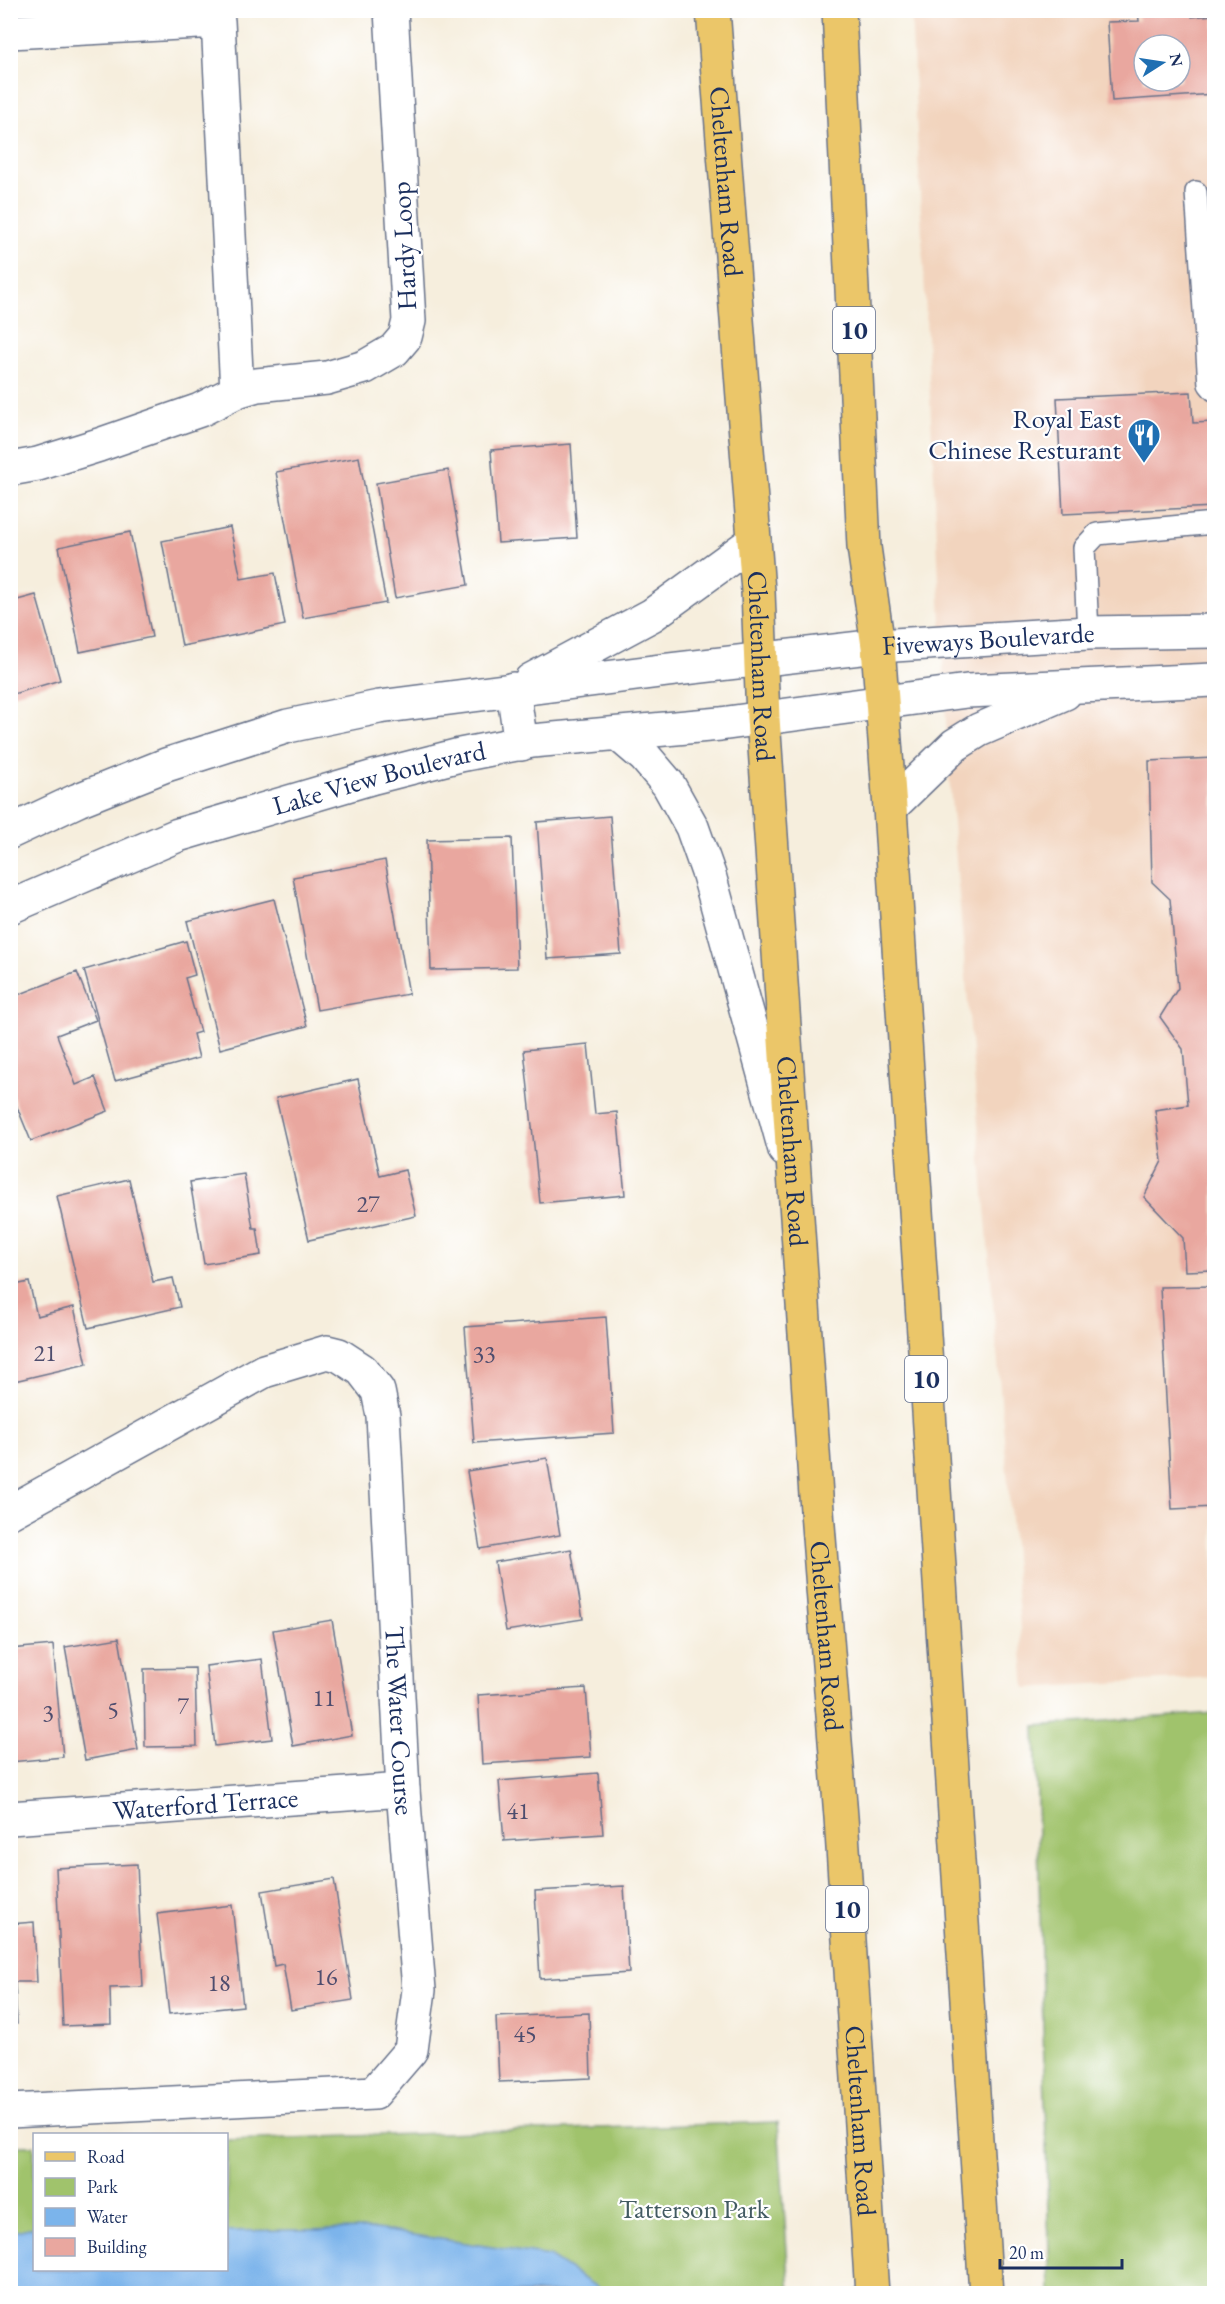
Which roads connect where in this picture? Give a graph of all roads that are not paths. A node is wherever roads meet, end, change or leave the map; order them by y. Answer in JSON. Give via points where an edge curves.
{"nodes":[{"id":1,"x":392,"y":10,"type":"edge"},
{"id":2,"x":713,"y":10,"type":"edge"},
{"id":3,"x":839,"y":10,"type":"edge"},
{"id":4,"x":218,"y":16,"type":"edge"},
{"id":5,"x":10,"y":32,"type":"edge"},
{"id":6,"x":1196,"y":192,"type":"dead end"},
{"id":7,"x":1215,"y":390,"type":"edge"},
{"id":8,"x":237,"y":391,"type":"junction"},
{"id":9,"x":10,"y":469,"type":"edge"},
{"id":10,"x":1215,"y":523,"type":"edge"},
{"id":11,"x":754,"y":541,"type":"junction"},
{"id":12,"x":1215,"y":631,"type":"edge"},
{"id":13,"x":1088,"y":633,"type":"junction"},
{"id":14,"x":878,"y":646,"type":"junction"},
{"id":15,"x":760,"y":660,"type":"junction"},
{"id":16,"x":1215,"y":680,"type":"edge"},
{"id":17,"x":1080,"y":686,"type":"junction"},
{"id":18,"x":513,"y":689,"type":"junction"},
{"id":19,"x":882,"y":701,"type":"junction"},
{"id":20,"x":763,"y":718,"type":"junction"},
{"id":21,"x":618,"y":734,"type":"junction"},
{"id":22,"x":521,"y":744,"type":"junction"},
{"id":23,"x":890,"y":807,"type":"junction"},
{"id":24,"x":10,"y":832,"type":"edge"},
{"id":25,"x":10,"y":907,"type":"edge"},
{"id":26,"x":796,"y":1191,"type":"junction"},
{"id":27,"x":10,"y":1512,"type":"edge"},
{"id":28,"x":403,"y":1791,"type":"junction"},
{"id":29,"x":10,"y":1818,"type":"edge"},
{"id":30,"x":10,"y":2111,"type":"edge"},
{"id":31,"x":872,"y":2294,"type":"edge"},
{"id":32,"x":986,"y":2294,"type":"edge"}],
"edges":[{"from":1,"to":8,"type":"street","name":"Hardy Loop","via":[[409,321],[405,337],[394,350],[365,367],[327,378],[257,385]]},
{"from":2,"to":11,"type":"main road","name":"Cheltenham Road","number":"10"},
{"from":3,"to":14,"type":"main road","number":"10","via":[[864,547]]},
{"from":4,"to":5,"type":"street"},
{"from":4,"to":8,"type":"street"},
{"from":6,"to":7,"type":"lane","via":[[1209,384]]},
{"from":8,"to":9,"type":"street","name":"Hardy Loop","via":[[200,410],[99,446]]},
{"from":10,"to":13,"type":"lane","via":[[1097,534],[1084,548]]},
{"from":11,"to":15,"type":"main road","name":"Cheltenham Road","number":"10"},
{"from":11,"to":18,"type":"street","via":[[651,615]]},
{"from":12,"to":13,"type":"street","name":"Fiveways Boulevarde"},
{"from":13,"to":14,"type":"street","name":"Fiveways Boulevarde"},
{"from":14,"to":15,"type":"street","name":"Fiveways Boulevarde"},
{"from":14,"to":19,"type":"main road","number":"10"},
{"from":15,"to":18,"type":"street"},
{"from":15,"to":20,"type":"main road","name":"Cheltenham Road","number":"10"},
{"from":16,"to":17,"type":"street","name":"Fiveways Boulevarde"},
{"from":17,"to":19,"type":"street","name":"Fiveways Boulevarde","via":[[967,691]]},
{"from":17,"to":23,"type":"street","via":[[979,730],[955,745]]},
{"from":18,"to":22,"type":"street"},
{"from":18,"to":24,"type":"street","via":[[389,706],[288,726],[166,765]]},
{"from":19,"to":20,"type":"street","name":"Fiveways Boulevarde"},
{"from":19,"to":23,"type":"main road","number":"10"},
{"from":20,"to":21,"type":"street","name":"Lake View Boulevard"},
{"from":20,"to":26,"type":"main road","name":"Cheltenham Road","number":"10"},
{"from":21,"to":22,"type":"street","name":"Lake View Boulevard"},
{"from":21,"to":26,"type":"street","via":[[668,784],[692,827],[709,875]]},
{"from":22,"to":25,"type":"street","name":"Lake View Boulevard","via":[[385,774],[178,835]]},
{"from":23,"to":32,"type":"main road","number":"10"},
{"from":26,"to":31,"type":"main road","name":"Cheltenham Road","number":"10"},
{"from":27,"to":28,"type":"street","name":"The Water Course","via":[[264,1371],[327,1352],[362,1370],[378,1391],[383,1416]]},
{"from":28,"to":29,"type":"street","name":"Waterford Terrace"},
{"from":28,"to":30,"type":"street","name":"The Water Course","via":[[418,1990],[411,2050],[374,2093]]}]}
